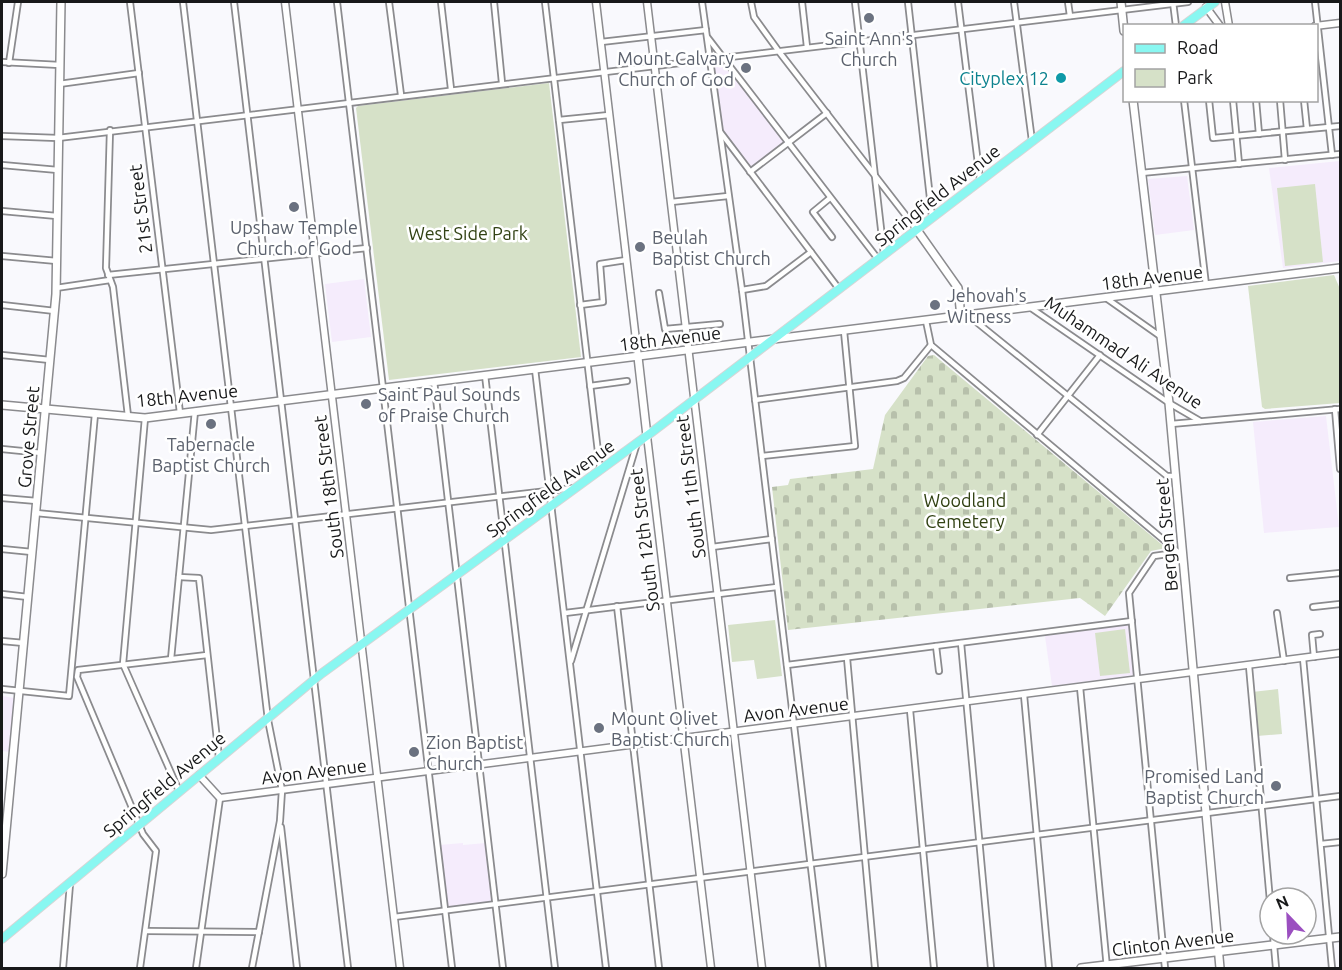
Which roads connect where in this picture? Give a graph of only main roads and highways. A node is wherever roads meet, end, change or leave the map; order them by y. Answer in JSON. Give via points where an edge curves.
{"nodes":[{"id":1,"x":61,"y":2,"type":"edge"},
{"id":2,"x":1215,"y":2,"type":"edge"},
{"id":3,"x":1121,"y":6,"type":"edge"},
{"id":4,"x":1124,"y":24,"type":"edge"},
{"id":5,"x":1185,"y":24,"type":"edge"},
{"id":6,"x":1123,"y":73,"type":"edge"},
{"id":7,"x":1133,"y":102,"type":"edge"},
{"id":8,"x":917,"y":230,"type":"junction"},
{"id":9,"x":1341,"y":268,"type":"edge"},
{"id":10,"x":1155,"y":291,"type":"junction"},
{"id":11,"x":965,"y":317,"type":"junction"},
{"id":12,"x":772,"y":340,"type":"junction"},
{"id":13,"x":638,"y":357,"type":"junction"},
{"id":14,"x":2,"y":405,"type":"edge"},
{"id":15,"x":46,"y":409,"type":"junction"},
{"id":16,"x":647,"y":436,"type":"junction"},
{"id":17,"x":2,"y":874,"type":"edge"},
{"id":18,"x":1341,"y":937,"type":"edge"},
{"id":19,"x":2,"y":939,"type":"edge"},
{"id":20,"x":1218,"y":951,"type":"junction"},
{"id":21,"x":1107,"y":967,"type":"edge"},
{"id":22,"x":1081,"y":969,"type":"edge"},
{"id":23,"x":1220,"y":969,"type":"edge"}],
"edges":[{"from":1,"to":15,"type":"main road","name":"Grove Street","via":[[57,261]]},
{"from":2,"to":5,"type":"main road"},
{"from":3,"to":4,"type":"main road"},
{"from":6,"to":8,"type":"main road","name":"Springfield Avenue"},
{"from":7,"to":10,"type":"main road","name":"Bergen Street"},
{"from":8,"to":11,"type":"main road","via":[[958,288]]},
{"from":8,"to":12,"type":"main road","name":"Springfield Avenue"},
{"from":9,"to":10,"type":"main road","name":"18th Avenue"},
{"from":10,"to":11,"type":"main road","name":"18th Avenue"},
{"from":10,"to":20,"type":"main road","name":"Bergen Street","via":[[1176,476]]},
{"from":11,"to":12,"type":"main road","name":"18th Avenue"},
{"from":12,"to":13,"type":"main road","name":"18th Avenue"},
{"from":12,"to":16,"type":"main road","name":"Springfield Avenue"},
{"from":13,"to":15,"type":"main road","name":"18th Avenue","via":[[145,418]]},
{"from":13,"to":16,"type":"main road","name":"South 12th Street"},
{"from":14,"to":15,"type":"main road","name":"18th Avenue"},
{"from":15,"to":17,"type":"main road","name":"Grove Street"},
{"from":16,"to":19,"type":"main road","name":"Springfield Avenue","via":[[314,680]]},
{"from":18,"to":20,"type":"main road","name":"Clinton Avenue"},
{"from":20,"to":21,"type":"main road","name":"Clinton Avenue"},
{"from":20,"to":23,"type":"main road","name":"Bergen Street"},
{"from":21,"to":22,"type":"main road","name":"Clinton Avenue"}]}
